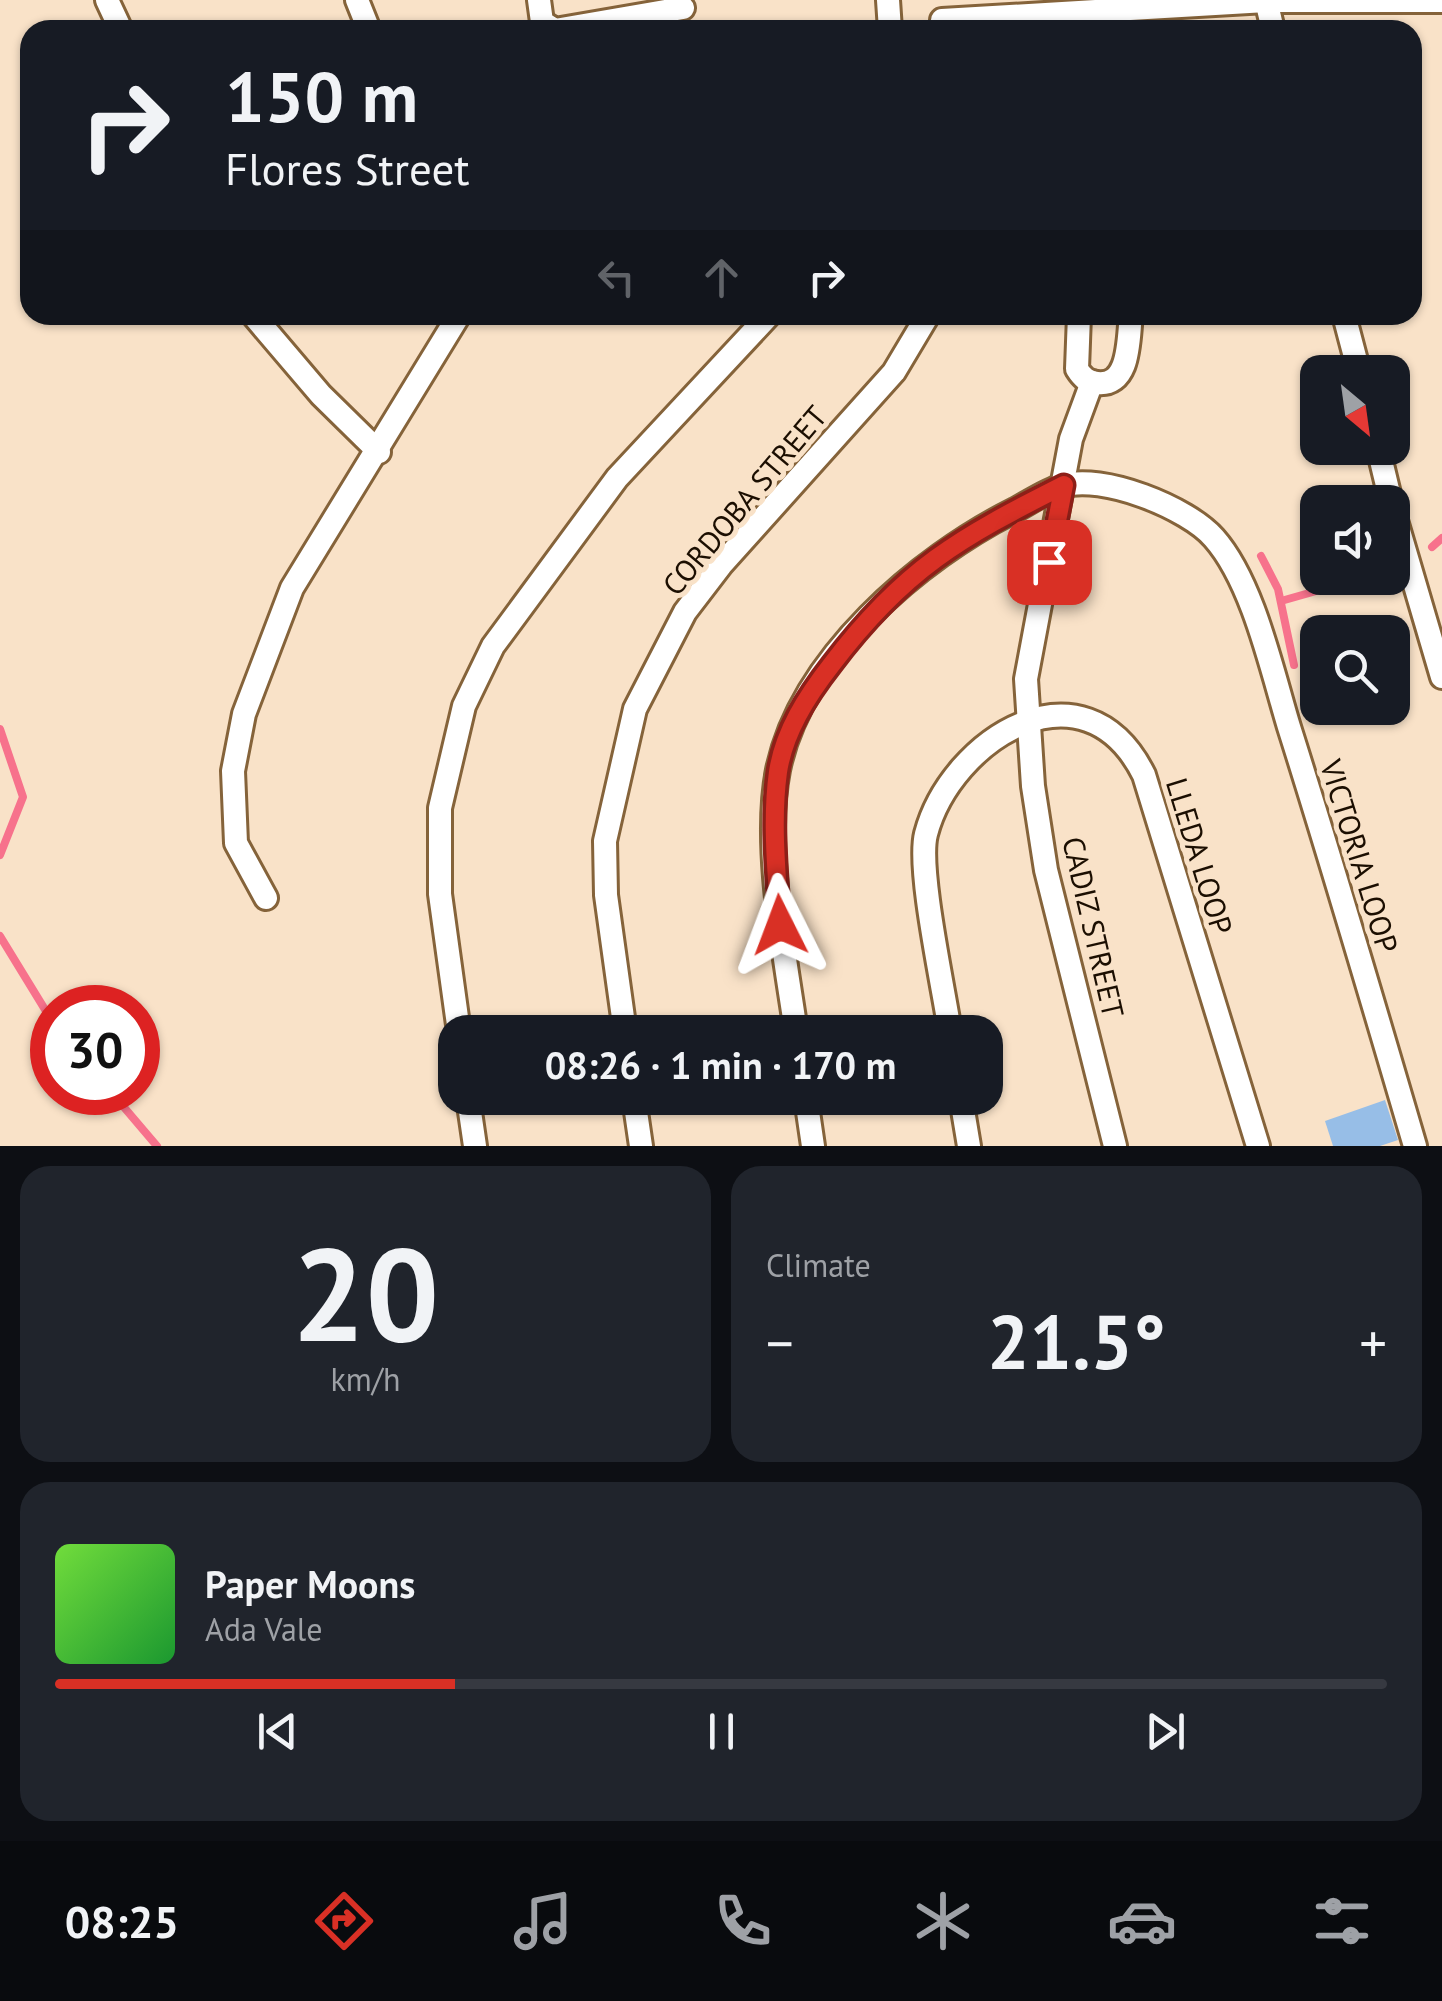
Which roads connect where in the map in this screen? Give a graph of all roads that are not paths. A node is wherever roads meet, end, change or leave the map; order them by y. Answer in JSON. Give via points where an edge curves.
{"nodes":[{"id":1,"x":1266,"y":1,"type":"edge"},
{"id":2,"x":1442,"y":2,"type":"edge"},
{"id":3,"x":682,"y":13,"type":"edge"},
{"id":4,"x":1131,"y":13,"type":"edge"},
{"id":5,"x":999,"y":16,"type":"edge"},
{"id":6,"x":630,"y":20,"type":"edge"},
{"id":7,"x":942,"y":20,"type":"dead end"},
{"id":8,"x":262,"y":325,"type":"edge"},
{"id":9,"x":453,"y":325,"type":"edge"},
{"id":10,"x":761,"y":325,"type":"edge"},
{"id":11,"x":922,"y":325,"type":"edge"},
{"id":12,"x":1078,"y":325,"type":"edge"},
{"id":13,"x":1128,"y":325,"type":"edge"},
{"id":14,"x":1347,"y":325,"type":"edge"},
{"id":15,"x":1355,"y":355,"type":"edge"},
{"id":16,"x":1092,"y":382,"type":"junction"},
{"id":17,"x":379,"y":452,"type":"junction"},
{"id":18,"x":1064,"y":485,"type":"junction"},
{"id":19,"x":1410,"y":571,"type":"edge"},
{"id":20,"x":1442,"y":676,"type":"edge"},
{"id":21,"x":1031,"y":720,"type":"junction"},
{"id":22,"x":266,"y":898,"type":"dead end"},
{"id":23,"x":457,"y":1015,"type":"edge"},
{"id":24,"x":624,"y":1015,"type":"edge"},
{"id":25,"x":793,"y":1015,"type":"edge"},
{"id":26,"x":948,"y":1015,"type":"edge"},
{"id":27,"x":470,"y":1115,"type":"edge"},
{"id":28,"x":636,"y":1115,"type":"edge"},
{"id":29,"x":808,"y":1115,"type":"edge"},
{"id":30,"x":963,"y":1115,"type":"edge"},
{"id":31,"x":475,"y":1146,"type":"edge"},
{"id":32,"x":641,"y":1146,"type":"edge"},
{"id":33,"x":813,"y":1146,"type":"edge"},
{"id":34,"x":969,"y":1146,"type":"edge"},
{"id":35,"x":1115,"y":1146,"type":"edge"},
{"id":36,"x":1258,"y":1146,"type":"edge"},
{"id":37,"x":1415,"y":1146,"type":"edge"}],
"edges":[{"from":1,"to":2,"type":"street"},
{"from":1,"to":4,"type":"street"},
{"from":3,"to":6,"type":"street"},
{"from":4,"to":5,"type":"street"},
{"from":5,"to":7,"type":"street"},
{"from":8,"to":17,"type":"street"},
{"from":9,"to":17,"type":"street"},
{"from":10,"to":23,"type":"street","via":[[617,478],[493,646],[464,706],[440,808],[440,894]]},
{"from":11,"to":24,"type":"street","name":"CORDOBA STREET","via":[[894,372],[685,612],[635,709],[605,841]]},
{"from":12,"to":16,"type":"street","via":[[1075,362]]},
{"from":13,"to":16,"type":"street","via":[[1121,373]]},
{"from":14,"to":15,"type":"street"},
{"from":16,"to":18,"type":"street","name":"CADIZ STREET"},
{"from":17,"to":22,"type":"street","via":[[292,588],[244,714],[233,771],[236,844]]},
{"from":18,"to":21,"type":"street","name":"CADIZ STREET","via":[[1026,679]]},
{"from":18,"to":25,"type":"street","via":[[971,532],[910,575],[802,702],[778,770],[780,925]]},
{"from":18,"to":37,"type":"street","name":"VICTORIA LOOP","via":[[1102,485],[1145,497],[1212,536],[1234,565]]},
{"from":19,"to":20,"type":"street"},
{"from":21,"to":26,"type":"street","name":"LLEDA LOOP","via":[[968,764],[925,838]]},
{"from":21,"to":35,"type":"street","name":"CADIZ STREET","via":[[1046,870]]},
{"from":21,"to":36,"type":"street","name":"LLEDA LOOP","via":[[1064,712],[1092,719],[1136,758]]},
{"from":27,"to":31,"type":"street"},
{"from":28,"to":32,"type":"street"},
{"from":29,"to":33,"type":"street"},
{"from":30,"to":34,"type":"street"}]}
